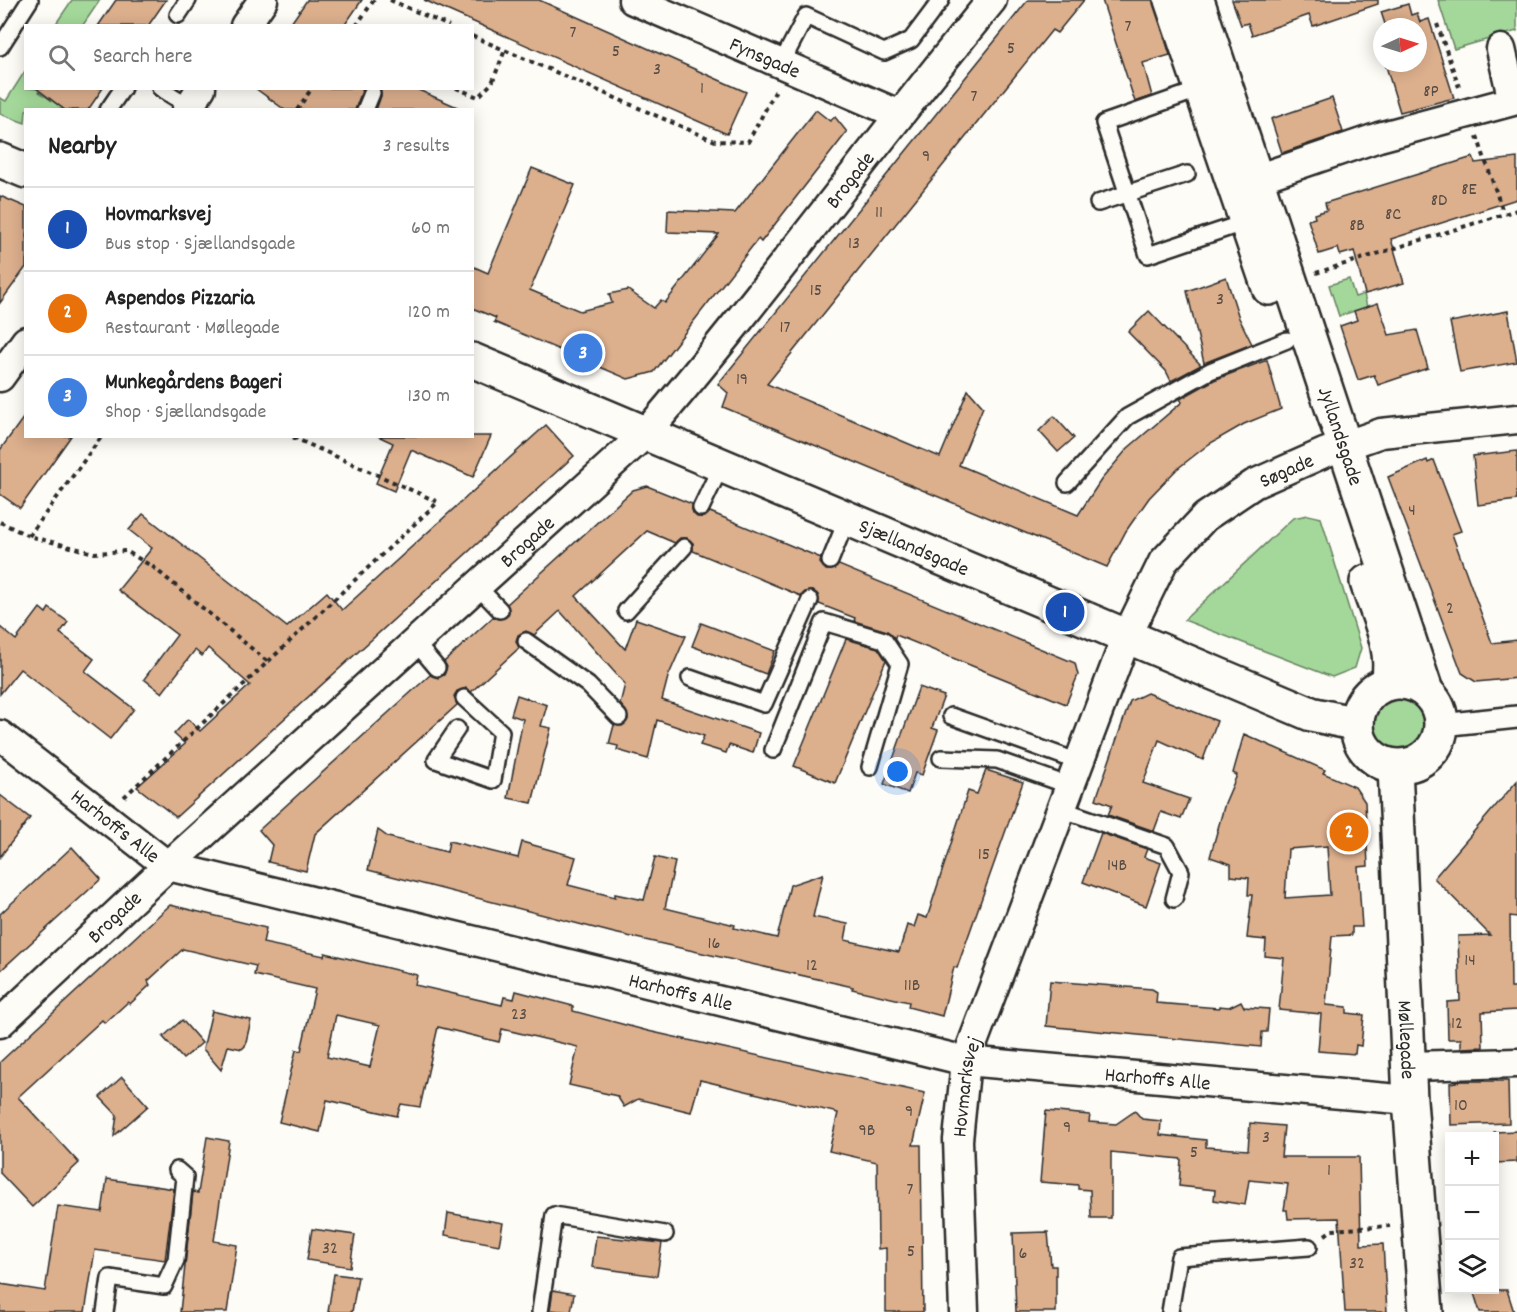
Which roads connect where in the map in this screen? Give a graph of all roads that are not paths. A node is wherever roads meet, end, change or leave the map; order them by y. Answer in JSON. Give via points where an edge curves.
{"nodes":[{"id":1,"x":30,"y":0,"type":"edge"},
{"id":2,"x":188,"y":0,"type":"edge"},
{"id":3,"x":263,"y":0,"type":"edge"},
{"id":4,"x":635,"y":0,"type":"edge"},
{"id":5,"x":941,"y":0,"type":"edge"},
{"id":6,"x":992,"y":0,"type":"edge"},
{"id":7,"x":1171,"y":0,"type":"edge"},
{"id":8,"x":1197,"y":0,"type":"edge"},
{"id":9,"x":178,"y":15,"type":"dead end"},
{"id":10,"x":246,"y":24,"type":"edge"},
{"id":11,"x":0,"y":47,"type":"edge"},
{"id":12,"x":1501,"y":49,"type":"dead end"},
{"id":13,"x":784,"y":65,"type":"junction"},
{"id":14,"x":1213,"y":85,"type":"junction"},
{"id":15,"x":122,"y":90,"type":"edge"},
{"id":16,"x":165,"y":90,"type":"edge"},
{"id":17,"x":372,"y":93,"type":"dead end"},
{"id":18,"x":192,"y":101,"type":"edge"},
{"id":19,"x":109,"y":108,"type":"edge"},
{"id":20,"x":366,"y":108,"type":"edge"},
{"id":21,"x":898,"y":114,"type":"junction"},
{"id":22,"x":0,"y":160,"type":"edge"},
{"id":23,"x":24,"y":170,"type":"edge"},
{"id":24,"x":1187,"y":174,"type":"dead end"},
{"id":25,"x":1246,"y":183,"type":"junction"},
{"id":26,"x":1128,"y":194,"type":"junction"},
{"id":27,"x":1098,"y":203,"type":"dead end"},
{"id":28,"x":1257,"y":218,"type":"junction"},
{"id":29,"x":1287,"y":340,"type":"junction"},
{"id":30,"x":24,"y":343,"type":"edge"},
{"id":31,"x":474,"y":361,"type":"edge"},
{"id":32,"x":0,"y":377,"type":"edge"},
{"id":33,"x":1517,"y":418,"type":"edge"},
{"id":34,"x":645,"y":434,"type":"junction"},
{"id":35,"x":1334,"y":450,"type":"junction"},
{"id":36,"x":721,"y":466,"type":"junction"},
{"id":37,"x":1067,"y":483,"type":"dead end"},
{"id":38,"x":701,"y":508,"type":"dead end"},
{"id":39,"x":847,"y":519,"type":"junction"},
{"id":40,"x":684,"y":547,"type":"dead end"},
{"id":41,"x":830,"y":561,"type":"dead end"},
{"id":42,"x":477,"y":586,"type":"junction"},
{"id":43,"x":500,"y":610,"type":"dead end"},
{"id":44,"x":626,"y":611,"type":"dead end"},
{"id":45,"x":824,"y":622,"type":"junction"},
{"id":46,"x":1126,"y":638,"type":"junction"},
{"id":47,"x":526,"y":641,"type":"dead end"},
{"id":48,"x":415,"y":642,"type":"junction"},
{"id":49,"x":437,"y":668,"type":"dead end"},
{"id":50,"x":690,"y":678,"type":"dead end"},
{"id":51,"x":1388,"y":683,"type":"junction"},
{"id":52,"x":1426,"y":691,"type":"junction"},
{"id":53,"x":464,"y":698,"type":"dead end"},
{"id":54,"x":951,"y":716,"type":"dead end"},
{"id":55,"x":619,"y":717,"type":"dead end"},
{"id":56,"x":1517,"y":717,"type":"edge"},
{"id":57,"x":1357,"y":724,"type":"junction"},
{"id":58,"x":1441,"y":725,"type":"junction"},
{"id":59,"x":457,"y":729,"type":"dead end"},
{"id":60,"x":0,"y":735,"type":"edge"},
{"id":61,"x":773,"y":750,"type":"dead end"},
{"id":62,"x":941,"y":758,"type":"dead end"},
{"id":63,"x":870,"y":767,"type":"dead end"},
{"id":64,"x":1395,"y":767,"type":"junction"},
{"id":65,"x":1070,"y":786,"type":"junction"},
{"id":66,"x":168,"y":866,"type":"junction"},
{"id":67,"x":1174,"y":899,"type":"dead end"},
{"id":68,"x":0,"y":1023,"type":"edge"},
{"id":69,"x":966,"y":1061,"type":"junction"},
{"id":70,"x":1517,"y":1062,"type":"edge"},
{"id":71,"x":1409,"y":1066,"type":"junction"},
{"id":72,"x":1410,"y":1100,"type":"junction"},
{"id":73,"x":177,"y":1170,"type":"dead end"},
{"id":74,"x":665,"y":1234,"type":"dead end"},
{"id":75,"x":1310,"y":1247,"type":"road end"},
{"id":76,"x":105,"y":1312,"type":"edge"},
{"id":77,"x":540,"y":1312,"type":"edge"},
{"id":78,"x":964,"y":1312,"type":"edge"},
{"id":79,"x":1170,"y":1312,"type":"edge"},
{"id":80,"x":1426,"y":1312,"type":"edge"}],
"edges":[{"from":1,"to":11,"type":"lane"},
{"from":2,"to":9,"type":"lane"},
{"from":3,"to":10,"type":"street"},
{"from":4,"to":13,"type":"street","name":"Fynsgade"},
{"from":5,"to":13,"type":"lane","via":[[911,40],[884,52],[806,16]]},
{"from":6,"to":21,"type":"street","name":"Brogade"},
{"from":7,"to":14,"type":"street","name":"Jyllandsgade"},
{"from":8,"to":14,"type":"street","name":"Jyllandsgade"},
{"from":12,"to":25,"type":"street","via":[[1513,101],[1379,137]]},
{"from":13,"to":21,"type":"street","name":"Fynsgade"},
{"from":14,"to":25,"type":"street","name":"Jyllandsgade"},
{"from":14,"to":26,"type":"lane","via":[[1104,123]]},
{"from":15,"to":19,"type":"lane"},
{"from":16,"to":18,"type":"lane"},
{"from":17,"to":20,"type":"lane"},
{"from":21,"to":34,"type":"street","name":"Brogade","via":[[705,364]]},
{"from":22,"to":23,"type":"street"},
{"from":24,"to":26,"type":"lane"},
{"from":25,"to":28,"type":"street","name":"Jyllandsgade"},
{"from":26,"to":27,"type":"lane"},
{"from":26,"to":28,"type":"lane","via":[[1148,255]]},
{"from":28,"to":29,"type":"street","name":"Jyllandsgade"},
{"from":28,"to":35,"type":"street","name":"Jyllandsgade","via":[[1289,281]]},
{"from":29,"to":35,"type":"street","name":"Jyllandsgade"},
{"from":29,"to":37,"type":"lane","via":[[1210,372],[1127,417]]},
{"from":30,"to":32,"type":"street"},
{"from":31,"to":34,"type":"street","name":"Sjællandsgade"},
{"from":33,"to":35,"type":"street","name":"Søgade","via":[[1381,433]]},
{"from":34,"to":36,"type":"street","name":"Sjællandsgade"},
{"from":34,"to":42,"type":"street","name":"Brogade"},
{"from":35,"to":46,"type":"street","name":"Søgade","via":[[1254,484],[1205,518],[1163,562]]},
{"from":35,"to":51,"type":"street","name":"Jyllandsgade","via":[[1389,651]]},
{"from":35,"to":52,"type":"street","name":"Jyllandsgade"},
{"from":36,"to":38,"type":"lane"},
{"from":36,"to":39,"type":"street","name":"Sjællandsgade"},
{"from":39,"to":41,"type":"lane"},
{"from":39,"to":46,"type":"street","name":"Sjællandsgade"},
{"from":40,"to":44,"type":"lane"},
{"from":42,"to":43,"type":"lane"},
{"from":42,"to":48,"type":"street","name":"Brogade"},
{"from":45,"to":50,"type":"lane","via":[[807,607],[764,704]]},
{"from":45,"to":61,"type":"lane"},
{"from":45,"to":63,"type":"lane","via":[[884,640],[900,664]]},
{"from":46,"to":57,"type":"street","name":"Sjællandsgade","via":[[1311,714]]},
{"from":46,"to":65,"type":"street","name":"Hovmarksvej"},
{"from":47,"to":55,"type":"lane","via":[[588,685]]},
{"from":48,"to":49,"type":"lane"},
{"from":48,"to":66,"type":"street","name":"Brogade"},
{"from":51,"to":52,"type":"street","via":[[1408,683]]},
{"from":51,"to":57,"type":"street","via":[[1366,698]]},
{"from":52,"to":58,"type":"street","via":[[1434,700]]},
{"from":53,"to":59,"type":"lane","via":[[501,732],[492,780],[436,760]]},
{"from":54,"to":65,"type":"lane"},
{"from":56,"to":58,"type":"street"},
{"from":57,"to":64,"type":"street","via":[[1367,751]]},
{"from":58,"to":64,"type":"street","via":[[1431,752],[1420,761]]},
{"from":60,"to":66,"type":"street","name":"Harhoffs Alle"},
{"from":62,"to":65,"type":"lane","via":[[997,760]]},
{"from":64,"to":71,"type":"street","name":"Møllegade"},
{"from":65,"to":67,"type":"lane","via":[[1167,846],[1181,872]]},
{"from":65,"to":69,"type":"street","name":"Hovmarksvej"},
{"from":66,"to":68,"type":"street","name":"Brogade"},
{"from":66,"to":69,"type":"street","name":"Harhoffs Alle"},
{"from":69,"to":72,"type":"street","name":"Harhoffs Alle"},
{"from":69,"to":78,"type":"street","name":"Hovmarksvej","via":[[958,1140]]},
{"from":70,"to":71,"type":"street"},
{"from":71,"to":72,"type":"street","name":"Møllegade"},
{"from":72,"to":80,"type":"street","name":"Møllegade"},
{"from":73,"to":76,"type":"lane","via":[[185,1177],[176,1260],[164,1286],[110,1278]]},
{"from":74,"to":77,"type":"lane","via":[[554,1215]]},
{"from":75,"to":79,"type":"lane","via":[[1179,1257]]}]}
